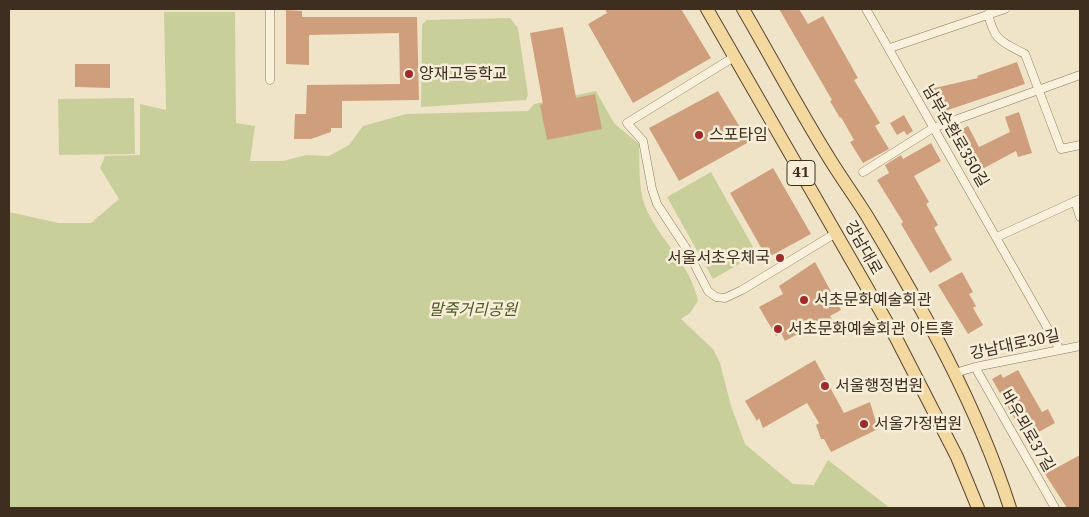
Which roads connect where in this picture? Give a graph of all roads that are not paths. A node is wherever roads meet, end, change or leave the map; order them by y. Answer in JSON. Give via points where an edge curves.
{"nodes":[{"id":1,"x":270,"y":9,"type":"edge"},
{"id":2,"x":707,"y":9,"type":"edge"},
{"id":3,"x":743,"y":9,"type":"edge"},
{"id":4,"x":866,"y":9,"type":"edge"},
{"id":5,"x":1005,"y":9,"type":"edge"},
{"id":6,"x":988,"y":14,"type":"junction"},
{"id":7,"x":890,"y":48,"type":"junction"},
{"id":8,"x":734,"y":57,"type":"junction"},
{"id":9,"x":1080,"y":75,"type":"edge"},
{"id":10,"x":270,"y":80,"type":"dead end"},
{"id":11,"x":1039,"y":89,"type":"junction"},
{"id":12,"x":934,"y":128,"type":"junction"},
{"id":13,"x":1080,"y":145,"type":"edge"},
{"id":14,"x":863,"y":172,"type":"dead end"},
{"id":15,"x":1078,"y":200,"type":"edge"},
{"id":16,"x":1080,"y":218,"type":"edge"},
{"id":17,"x":836,"y":233,"type":"junction"},
{"id":18,"x":997,"y":237,"type":"junction"},
{"id":19,"x":1080,"y":346,"type":"edge"},
{"id":20,"x":1060,"y":350,"type":"junction"},
{"id":21,"x":975,"y":367,"type":"junction"},
{"id":22,"x":955,"y":373,"type":"junction"},
{"id":23,"x":978,"y":508,"type":"edge"},
{"id":24,"x":1010,"y":508,"type":"edge"},
{"id":25,"x":1055,"y":508,"type":"edge"}],
"edges":[{"from":1,"to":10,"type":"street"},
{"from":2,"to":8,"type":"main road","name":"강남대로","number":"41"},
{"from":3,"to":22,"type":"main road","name":"강남대로","number":"41","via":[[826,155],[867,215]]},
{"from":4,"to":7,"type":"street","name":"남부순환로350길"},
{"from":5,"to":6,"type":"street"},
{"from":6,"to":7,"type":"street"},
{"from":6,"to":11,"type":"street","via":[[997,39],[1026,54]]},
{"from":7,"to":12,"type":"street","name":"남부순환로350길"},
{"from":8,"to":17,"type":"main road","name":"강남대로","number":"41"},
{"from":8,"to":17,"type":"street","via":[[627,123],[643,140],[657,204],[686,248],[708,291],[716,297],[725,298],[742,290]]},
{"from":9,"to":11,"type":"street"},
{"from":11,"to":12,"type":"street"},
{"from":11,"to":13,"type":"street","via":[[1061,149]]},
{"from":12,"to":14,"type":"street"},
{"from":12,"to":18,"type":"street","name":"남부순환로350길"},
{"from":15,"to":16,"type":"street"},
{"from":15,"to":18,"type":"street"},
{"from":17,"to":23,"type":"main road","name":"강남대로","number":"41","via":[[896,338],[953,449]]},
{"from":18,"to":20,"type":"street","name":"남부순환로350길"},
{"from":19,"to":20,"type":"street","name":"강남대로30길"},
{"from":20,"to":21,"type":"street","name":"강남대로30길"},
{"from":21,"to":22,"type":"street","name":"강남대로30길"},
{"from":21,"to":25,"type":"street","name":"바우뫼로37길"},
{"from":22,"to":24,"type":"main road","name":"강남대로","number":"41"}]}
